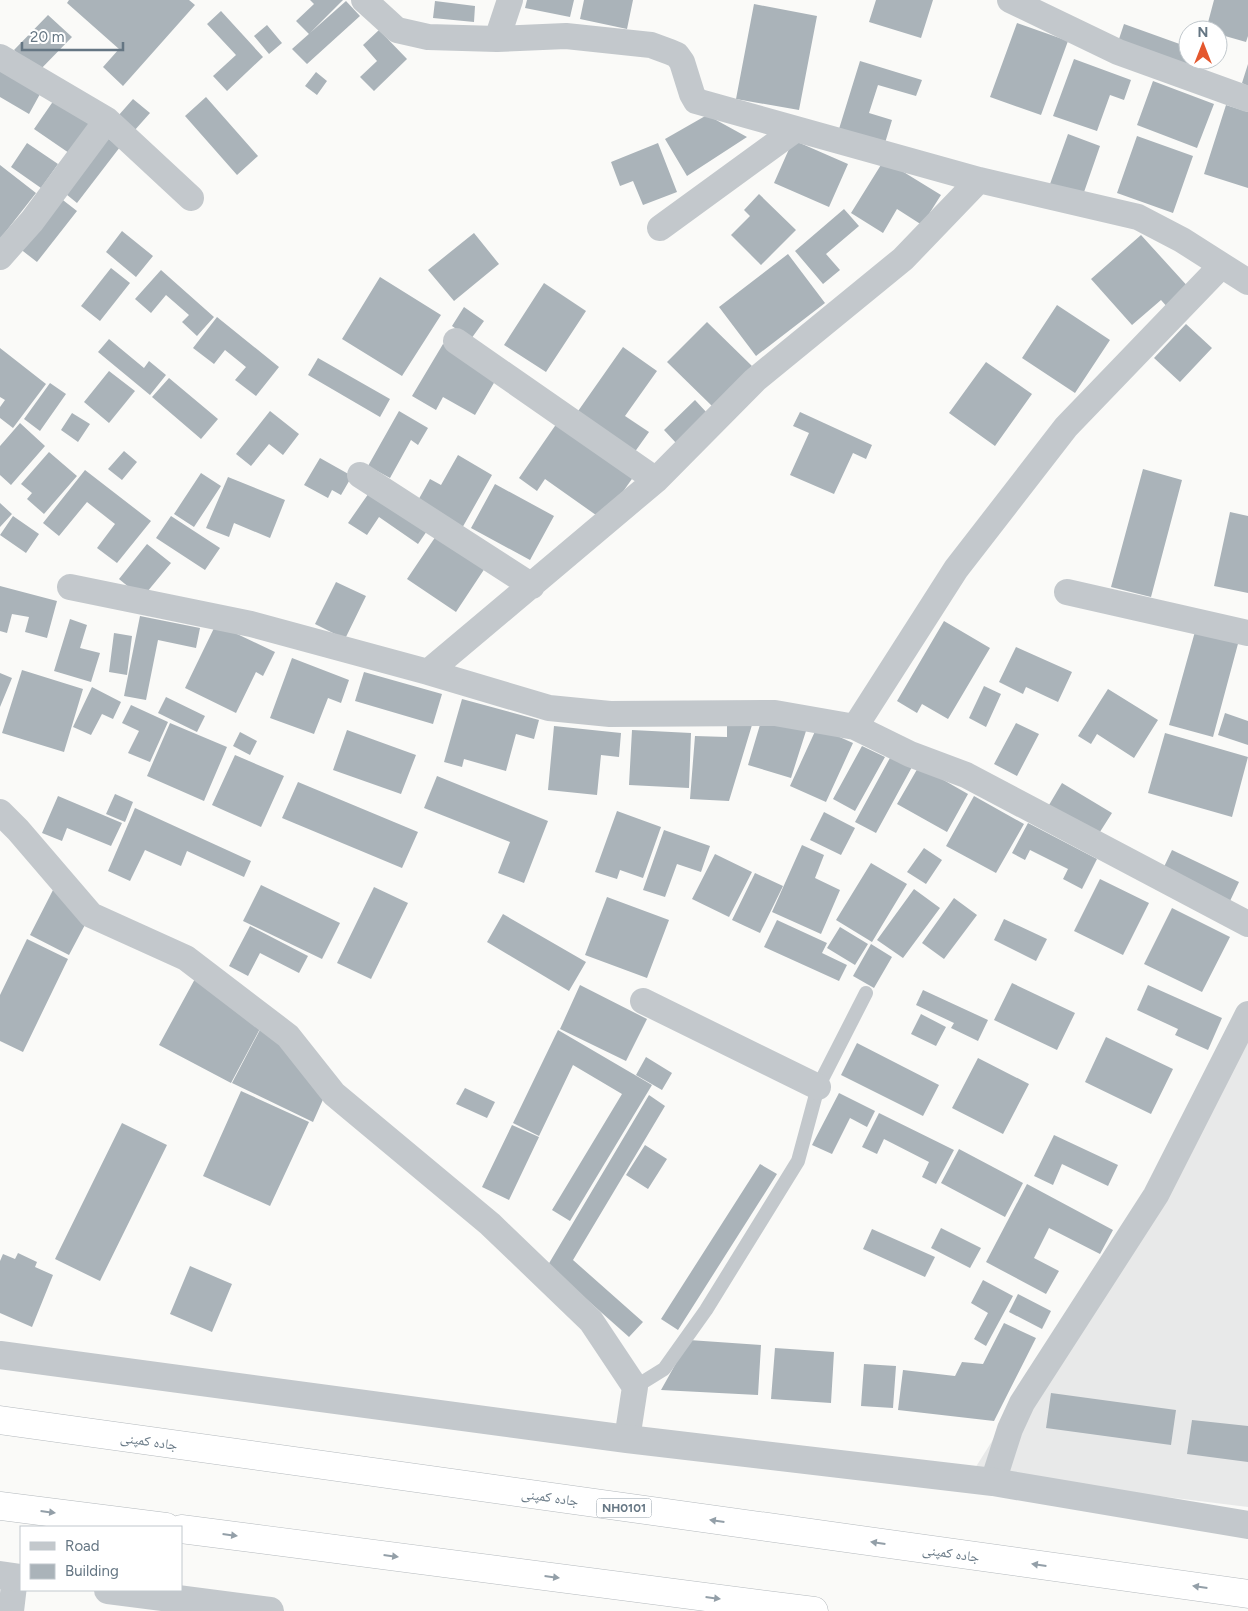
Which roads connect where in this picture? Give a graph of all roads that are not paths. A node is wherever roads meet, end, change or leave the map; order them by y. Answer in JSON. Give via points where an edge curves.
{"nodes":[{"id":1,"x":364,"y":0,"type":"edge"},
{"id":2,"x":510,"y":0,"type":"edge"},
{"id":3,"x":1010,"y":0,"type":"edge"},
{"id":4,"x":497,"y":39,"type":"junction"},
{"id":5,"x":0,"y":57,"type":"edge"},
{"id":6,"x":1248,"y":99,"type":"edge"},
{"id":7,"x":107,"y":120,"type":"junction"},
{"id":8,"x":796,"y":129,"type":"junction"},
{"id":9,"x":979,"y":180,"type":"junction"},
{"id":10,"x":190,"y":198,"type":"dead end"},
{"id":11,"x":660,"y":228,"type":"dead end"},
{"id":12,"x":0,"y":257,"type":"edge"},
{"id":13,"x":1221,"y":266,"type":"junction"},
{"id":14,"x":1248,"y":282,"type":"edge"},
{"id":15,"x":456,"y":341,"type":"dead end"},
{"id":16,"x":360,"y":475,"type":"dead end"},
{"id":17,"x":656,"y":480,"type":"junction"},
{"id":18,"x":532,"y":586,"type":"junction"},
{"id":19,"x":70,"y":587,"type":"dead end"},
{"id":20,"x":1067,"y":592,"type":"dead end"},
{"id":21,"x":1248,"y":633,"type":"edge"},
{"id":22,"x":428,"y":672,"type":"junction"},
{"id":23,"x":855,"y":727,"type":"junction"},
{"id":24,"x":0,"y":812,"type":"edge"},
{"id":25,"x":1248,"y":924,"type":"edge"},
{"id":26,"x":866,"y":993,"type":"dead end"},
{"id":27,"x":643,"y":1002,"type":"dead end"},
{"id":28,"x":1248,"y":1014,"type":"edge"},
{"id":29,"x":818,"y":1087,"type":"junction"},
{"id":30,"x":0,"y":1355,"type":"edge"},
{"id":31,"x":635,"y":1387,"type":"junction"},
{"id":32,"x":0,"y":1420,"type":"edge"},
{"id":33,"x":627,"y":1439,"type":"junction"},
{"id":34,"x":993,"y":1482,"type":"junction"},
{"id":35,"x":0,"y":1506,"type":"edge"},
{"id":36,"x":1248,"y":1525,"type":"edge"},
{"id":37,"x":158,"y":1526,"type":"edge"},
{"id":38,"x":182,"y":1529,"type":"edge"},
{"id":39,"x":12,"y":1577,"type":"edge"},
{"id":40,"x":113,"y":1591,"type":"edge"},
{"id":41,"x":1248,"y":1594,"type":"edge"},
{"id":42,"x":188,"y":1606,"type":"edge"},
{"id":43,"x":11,"y":1611,"type":"edge"},
{"id":44,"x":270,"y":1611,"type":"edge"},
{"id":45,"x":814,"y":1611,"type":"edge"}],
"edges":[{"from":1,"to":4,"type":"street","via":[[397,30],[428,37]]},
{"from":2,"to":4,"type":"street"},
{"from":3,"to":6,"type":"street","via":[[1118,52]]},
{"from":4,"to":8,"type":"street","via":[[566,36],[650,45],[670,52],[682,62],[696,101]]},
{"from":5,"to":7,"type":"street"},
{"from":7,"to":10,"type":"street"},
{"from":7,"to":12,"type":"street","via":[[32,221]]},
{"from":8,"to":9,"type":"street"},
{"from":8,"to":11,"type":"street"},
{"from":9,"to":13,"type":"street","via":[[1138,217],[1182,240]]},
{"from":9,"to":17,"type":"street","via":[[903,259],[755,380]]},
{"from":13,"to":14,"type":"street"},
{"from":13,"to":23,"type":"street","via":[[1066,427],[956,569]]},
{"from":15,"to":17,"type":"street"},
{"from":16,"to":18,"type":"street"},
{"from":17,"to":18,"type":"street"},
{"from":18,"to":22,"type":"street"},
{"from":19,"to":22,"type":"street","via":[[251,624]]},
{"from":20,"to":21,"type":"street"},
{"from":22,"to":23,"type":"street","via":[[549,708],[610,714],[775,713]]},
{"from":23,"to":25,"type":"street","via":[[910,754],[966,775]]},
{"from":24,"to":31,"type":"street","via":[[91,915],[186,958],[288,1036],[334,1094],[490,1224],[591,1320]]},
{"from":26,"to":29,"type":"lane"},
{"from":27,"to":29,"type":"street"},
{"from":28,"to":34,"type":"street","via":[[1156,1195],[1022,1403],[1010,1428]]},
{"from":29,"to":31,"type":"lane","via":[[798,1161],[706,1310],[664,1369]]},
{"from":30,"to":33,"type":"street"},
{"from":31,"to":33,"type":"street"},
{"from":41,"to":32,"type":"highway","name":"جاده کمپنی","number":"NH0101","one_way":true},
{"from":33,"to":34,"type":"street"},
{"from":34,"to":36,"type":"street"},
{"from":35,"to":37,"type":"highway","one_way":true},
{"from":38,"to":45,"type":"highway","one_way":true},
{"from":39,"to":43,"type":"street"},
{"from":40,"to":42,"type":"street"},
{"from":42,"to":44,"type":"street"}]}
